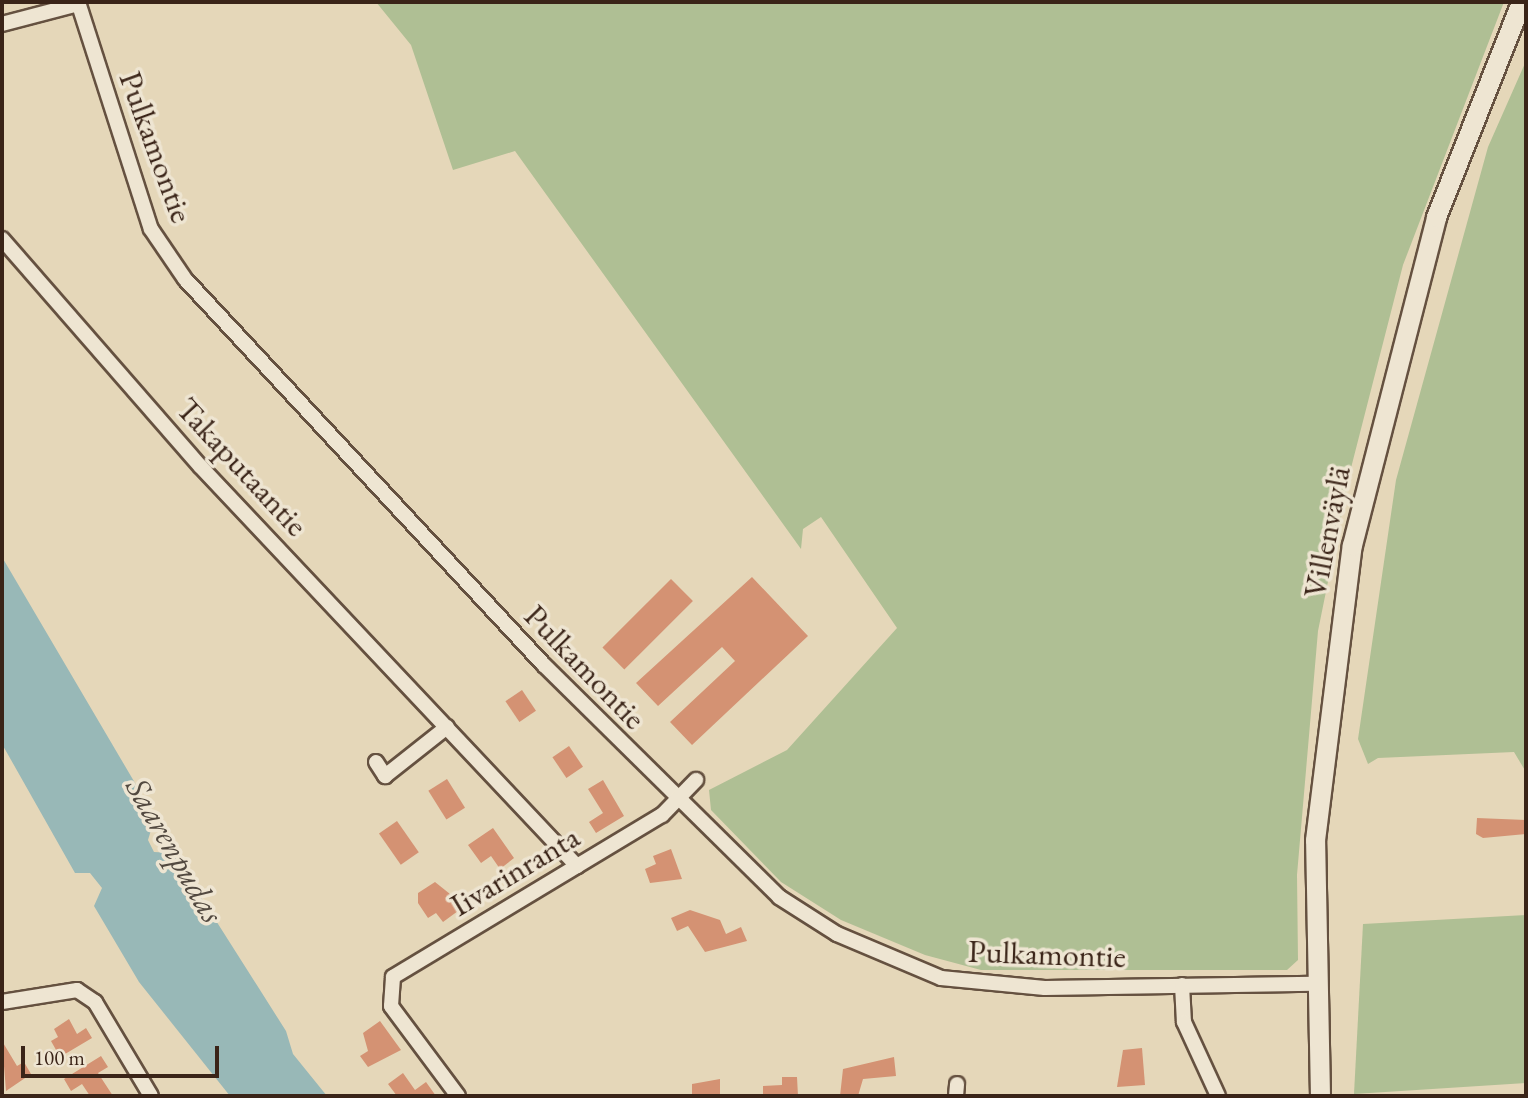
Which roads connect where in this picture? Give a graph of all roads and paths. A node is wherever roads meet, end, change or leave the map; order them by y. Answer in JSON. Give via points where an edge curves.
{"nodes":[{"id":1,"x":1521,"y":2,"type":"edge"},
{"id":2,"x":78,"y":3,"type":"edge"},
{"id":3,"x":2,"y":24,"type":"edge"},
{"id":4,"x":2,"y":239,"type":"edge"},
{"id":5,"x":447,"y":727,"type":"junction"},
{"id":6,"x":376,"y":762,"type":"dead end"},
{"id":7,"x":696,"y":780,"type":"dead end"},
{"id":8,"x":676,"y":801,"type":"junction"},
{"id":9,"x":577,"y":866,"type":"junction"},
{"id":10,"x":1314,"y":984,"type":"junction"},
{"id":11,"x":1182,"y":985,"type":"junction"},
{"id":12,"x":2,"y":1002,"type":"edge"},
{"id":13,"x":151,"y":1096,"type":"edge"},
{"id":14,"x":458,"y":1096,"type":"edge"},
{"id":15,"x":1218,"y":1096,"type":"edge"},
{"id":16,"x":1320,"y":1096,"type":"edge"}],
"edges":[{"from":1,"to":10,"type":"street","name":"Villenväylä","via":[[1436,217],[1362,498],[1321,758]]},
{"from":2,"to":3,"type":"street"},
{"from":2,"to":8,"type":"street","name":"Pulkamontie","via":[[151,229],[185,279]]},
{"from":4,"to":5,"type":"street","name":"Takaputaantie","via":[[200,466]]},
{"from":5,"to":6,"type":"street","via":[[385,776]]},
{"from":5,"to":9,"type":"street","name":"Takaputaantie"},
{"from":7,"to":8,"type":"street","name":"Iivarinranta"},
{"from":8,"to":9,"type":"street","name":"Iivarinranta"},
{"from":8,"to":11,"type":"street","name":"Pulkamontie","via":[[779,897],[836,934],[941,978],[1045,988]]},
{"from":9,"to":14,"type":"street","name":"Iivarinranta","via":[[405,967],[387,991],[399,1021]]},
{"from":10,"to":11,"type":"street","name":"Pulkamontie"},
{"from":10,"to":16,"type":"street","name":"Villenväylä"},
{"from":11,"to":15,"type":"street","via":[[1184,1022]]},
{"from":12,"to":13,"type":"street","via":[[77,990],[95,1002]]}]}
